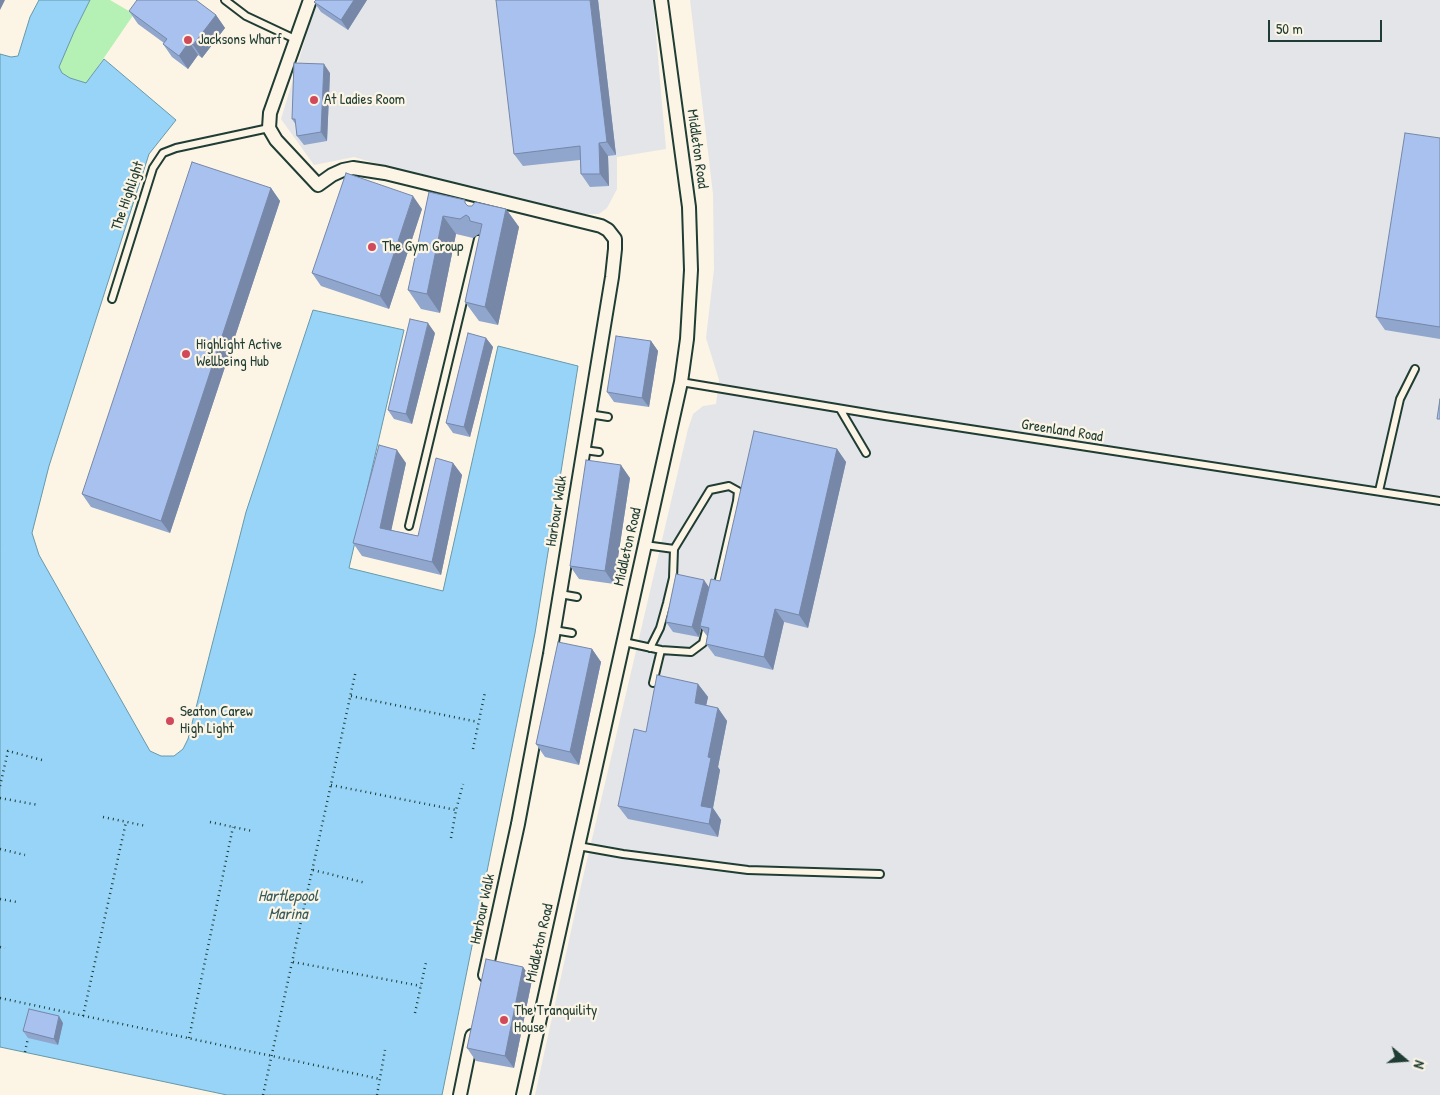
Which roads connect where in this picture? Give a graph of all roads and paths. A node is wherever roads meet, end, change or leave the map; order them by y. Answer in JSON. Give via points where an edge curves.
{"nodes":[{"id":1,"x":225,"y":0,"type":"edge"},
{"id":2,"x":310,"y":0,"type":"edge"},
{"id":3,"x":661,"y":0,"type":"edge"},
{"id":4,"x":296,"y":40,"type":"junction"},
{"id":5,"x":269,"y":128,"type":"junction"},
{"id":6,"x":478,"y":239,"type":"edge"},
{"id":7,"x":112,"y":299,"type":"dead end"},
{"id":8,"x":1415,"y":369,"type":"dead end"},
{"id":9,"x":681,"y":382,"type":"junction"},
{"id":10,"x":840,"y":409,"type":"junction"},
{"id":11,"x":589,"y":414,"type":"junction"},
{"id":12,"x":608,"y":417,"type":"dead end"},
{"id":13,"x":584,"y":450,"type":"junction"},
{"id":14,"x":600,"y":452,"type":"dead end"},
{"id":15,"x":866,"y":453,"type":"dead end"},
{"id":16,"x":1379,"y":491,"type":"junction"},
{"id":17,"x":1440,"y":501,"type":"edge"},
{"id":18,"x":409,"y":526,"type":"dead end"},
{"id":19,"x":645,"y":545,"type":"junction"},
{"id":20,"x":674,"y":549,"type":"junction"},
{"id":21,"x":560,"y":594,"type":"junction"},
{"id":22,"x":715,"y":596,"type":"edge"},
{"id":23,"x":577,"y":597,"type":"dead end"},
{"id":24,"x":710,"y":615,"type":"edge"},
{"id":25,"x":554,"y":630,"type":"junction"},
{"id":26,"x":572,"y":633,"type":"dead end"},
{"id":27,"x":624,"y":642,"type":"junction"},
{"id":28,"x":650,"y":648,"type":"junction"},
{"id":29,"x":661,"y":650,"type":"junction"},
{"id":30,"x":356,"y":670,"type":"dead end"},
{"id":31,"x":653,"y":683,"type":"edge"},
{"id":32,"x":485,"y":692,"type":"dead end"},
{"id":33,"x":351,"y":696,"type":"junction"},
{"id":34,"x":478,"y":722,"type":"junction"},
{"id":35,"x":473,"y":749,"type":"dead end"},
{"id":36,"x":42,"y":760,"type":"dead end"},
{"id":37,"x":463,"y":784,"type":"dead end"},
{"id":38,"x":331,"y":785,"type":"junction"},
{"id":39,"x":0,"y":786,"type":"edge"},
{"id":40,"x":0,"y":798,"type":"edge"},
{"id":41,"x":38,"y":805,"type":"dead end"},
{"id":42,"x":456,"y":810,"type":"junction"},
{"id":43,"x":103,"y":817,"type":"dead end"},
{"id":44,"x":126,"y":822,"type":"junction"},
{"id":45,"x":210,"y":822,"type":"dead end"},
{"id":46,"x":146,"y":826,"type":"dead end"},
{"id":47,"x":234,"y":827,"type":"junction"},
{"id":48,"x":252,"y":830,"type":"dead end"},
{"id":49,"x":452,"y":838,"type":"dead end"},
{"id":50,"x":578,"y":846,"type":"junction"},
{"id":51,"x":0,"y":849,"type":"edge"},
{"id":52,"x":25,"y":854,"type":"dead end"},
{"id":53,"x":313,"y":870,"type":"junction"},
{"id":54,"x":880,"y":874,"type":"dead end"},
{"id":55,"x":366,"y":883,"type":"dead end"},
{"id":56,"x":0,"y":899,"type":"edge"},
{"id":57,"x":17,"y":902,"type":"dead end"},
{"id":58,"x":0,"y":947,"type":"edge"},
{"id":59,"x":5,"y":948,"type":"dead end"},
{"id":60,"x":293,"y":962,"type":"junction"},
{"id":61,"x":426,"y":962,"type":"dead end"},
{"id":62,"x":421,"y":986,"type":"junction"},
{"id":63,"x":482,"y":988,"type":"edge"},
{"id":64,"x":0,"y":998,"type":"edge"},
{"id":65,"x":415,"y":1013,"type":"dead end"},
{"id":66,"x":83,"y":1016,"type":"junction"},
{"id":67,"x":474,"y":1027,"type":"edge"},
{"id":68,"x":28,"y":1038,"type":"edge"},
{"id":69,"x":189,"y":1038,"type":"junction"},
{"id":70,"x":385,"y":1050,"type":"dead end"},
{"id":71,"x":25,"y":1052,"type":"dead end"},
{"id":72,"x":272,"y":1056,"type":"junction"},
{"id":73,"x":380,"y":1079,"type":"junction"},
{"id":74,"x":263,"y":1095,"type":"edge"},
{"id":75,"x":377,"y":1095,"type":"edge"},
{"id":76,"x":460,"y":1095,"type":"edge"},
{"id":77,"x":523,"y":1095,"type":"edge"}],
"edges":[{"from":1,"to":4,"type":"lane","via":[[246,16]]},
{"from":2,"to":4,"type":"street"},
{"from":3,"to":9,"type":"street","name":"Middleton Road","via":[[689,207],[691,270]]},
{"from":4,"to":5,"type":"street","via":[[270,113]]},
{"from":5,"to":7,"type":"lane","name":"The Highlight","via":[[163,153],[153,168]]},
{"from":5,"to":11,"type":"street","name":"Harbour Walk","via":[[318,186],[332,175],[353,168],[385,173],[487,203],[608,230],[615,239],[615,252]]},
{"from":6,"to":18,"type":"lane"},
{"from":8,"to":16,"type":"lane","via":[[1400,399]]},
{"from":9,"to":10,"type":"lane","name":"Greenland Road"},
{"from":9,"to":19,"type":"street","name":"Middleton Road"},
{"from":10,"to":15,"type":"lane"},
{"from":10,"to":16,"type":"lane","name":"Greenland Road"},
{"from":11,"to":12,"type":"lane"},
{"from":11,"to":13,"type":"street","name":"Harbour Walk"},
{"from":13,"to":14,"type":"lane"},
{"from":13,"to":21,"type":"street","name":"Harbour Walk"},
{"from":16,"to":17,"type":"lane","name":"Greenland Road"},
{"from":19,"to":20,"type":"lane"},
{"from":19,"to":27,"type":"street","name":"Middleton Road"},
{"from":20,"to":22,"type":"lane","via":[[710,490],[729,486],[738,491]]},
{"from":20,"to":28,"type":"lane","via":[[673,578],[667,603]]},
{"from":21,"to":23,"type":"lane"},
{"from":21,"to":25,"type":"street","name":"Harbour Walk"},
{"from":24,"to":29,"type":"lane","via":[[703,643],[690,652]]},
{"from":25,"to":26,"type":"lane"},
{"from":25,"to":63,"type":"street","name":"Harbour Walk","via":[[518,824]]},
{"from":27,"to":28,"type":"lane"},
{"from":27,"to":50,"type":"street","name":"Middleton Road"},
{"from":28,"to":29,"type":"lane"},
{"from":29,"to":31,"type":"lane"},
{"from":30,"to":33,"type":"path"},
{"from":32,"to":34,"type":"path"},
{"from":33,"to":34,"type":"path"},
{"from":33,"to":38,"type":"path"},
{"from":34,"to":35,"type":"path"},
{"from":36,"to":39,"type":"path","via":[[8,751]]},
{"from":37,"to":42,"type":"path"},
{"from":38,"to":42,"type":"path"},
{"from":38,"to":53,"type":"path"},
{"from":40,"to":41,"type":"path"},
{"from":42,"to":49,"type":"path"},
{"from":43,"to":44,"type":"path"},
{"from":44,"to":46,"type":"path"},
{"from":44,"to":66,"type":"path"},
{"from":45,"to":47,"type":"path"},
{"from":47,"to":48,"type":"path"},
{"from":47,"to":69,"type":"path"},
{"from":50,"to":54,"type":"lane","via":[[748,870]]},
{"from":50,"to":77,"type":"street","name":"Middleton Road"},
{"from":51,"to":52,"type":"path"},
{"from":53,"to":55,"type":"path"},
{"from":53,"to":60,"type":"path"},
{"from":56,"to":57,"type":"path"},
{"from":58,"to":59,"type":"path"},
{"from":60,"to":62,"type":"path"},
{"from":60,"to":72,"type":"path"},
{"from":61,"to":62,"type":"path"},
{"from":62,"to":65,"type":"path"},
{"from":64,"to":66,"type":"path"},
{"from":66,"to":69,"type":"path"},
{"from":67,"to":76,"type":"street"},
{"from":68,"to":71,"type":"path"},
{"from":69,"to":72,"type":"path"},
{"from":70,"to":73,"type":"path"},
{"from":72,"to":73,"type":"path"},
{"from":72,"to":74,"type":"path"},
{"from":73,"to":75,"type":"path"}]}
